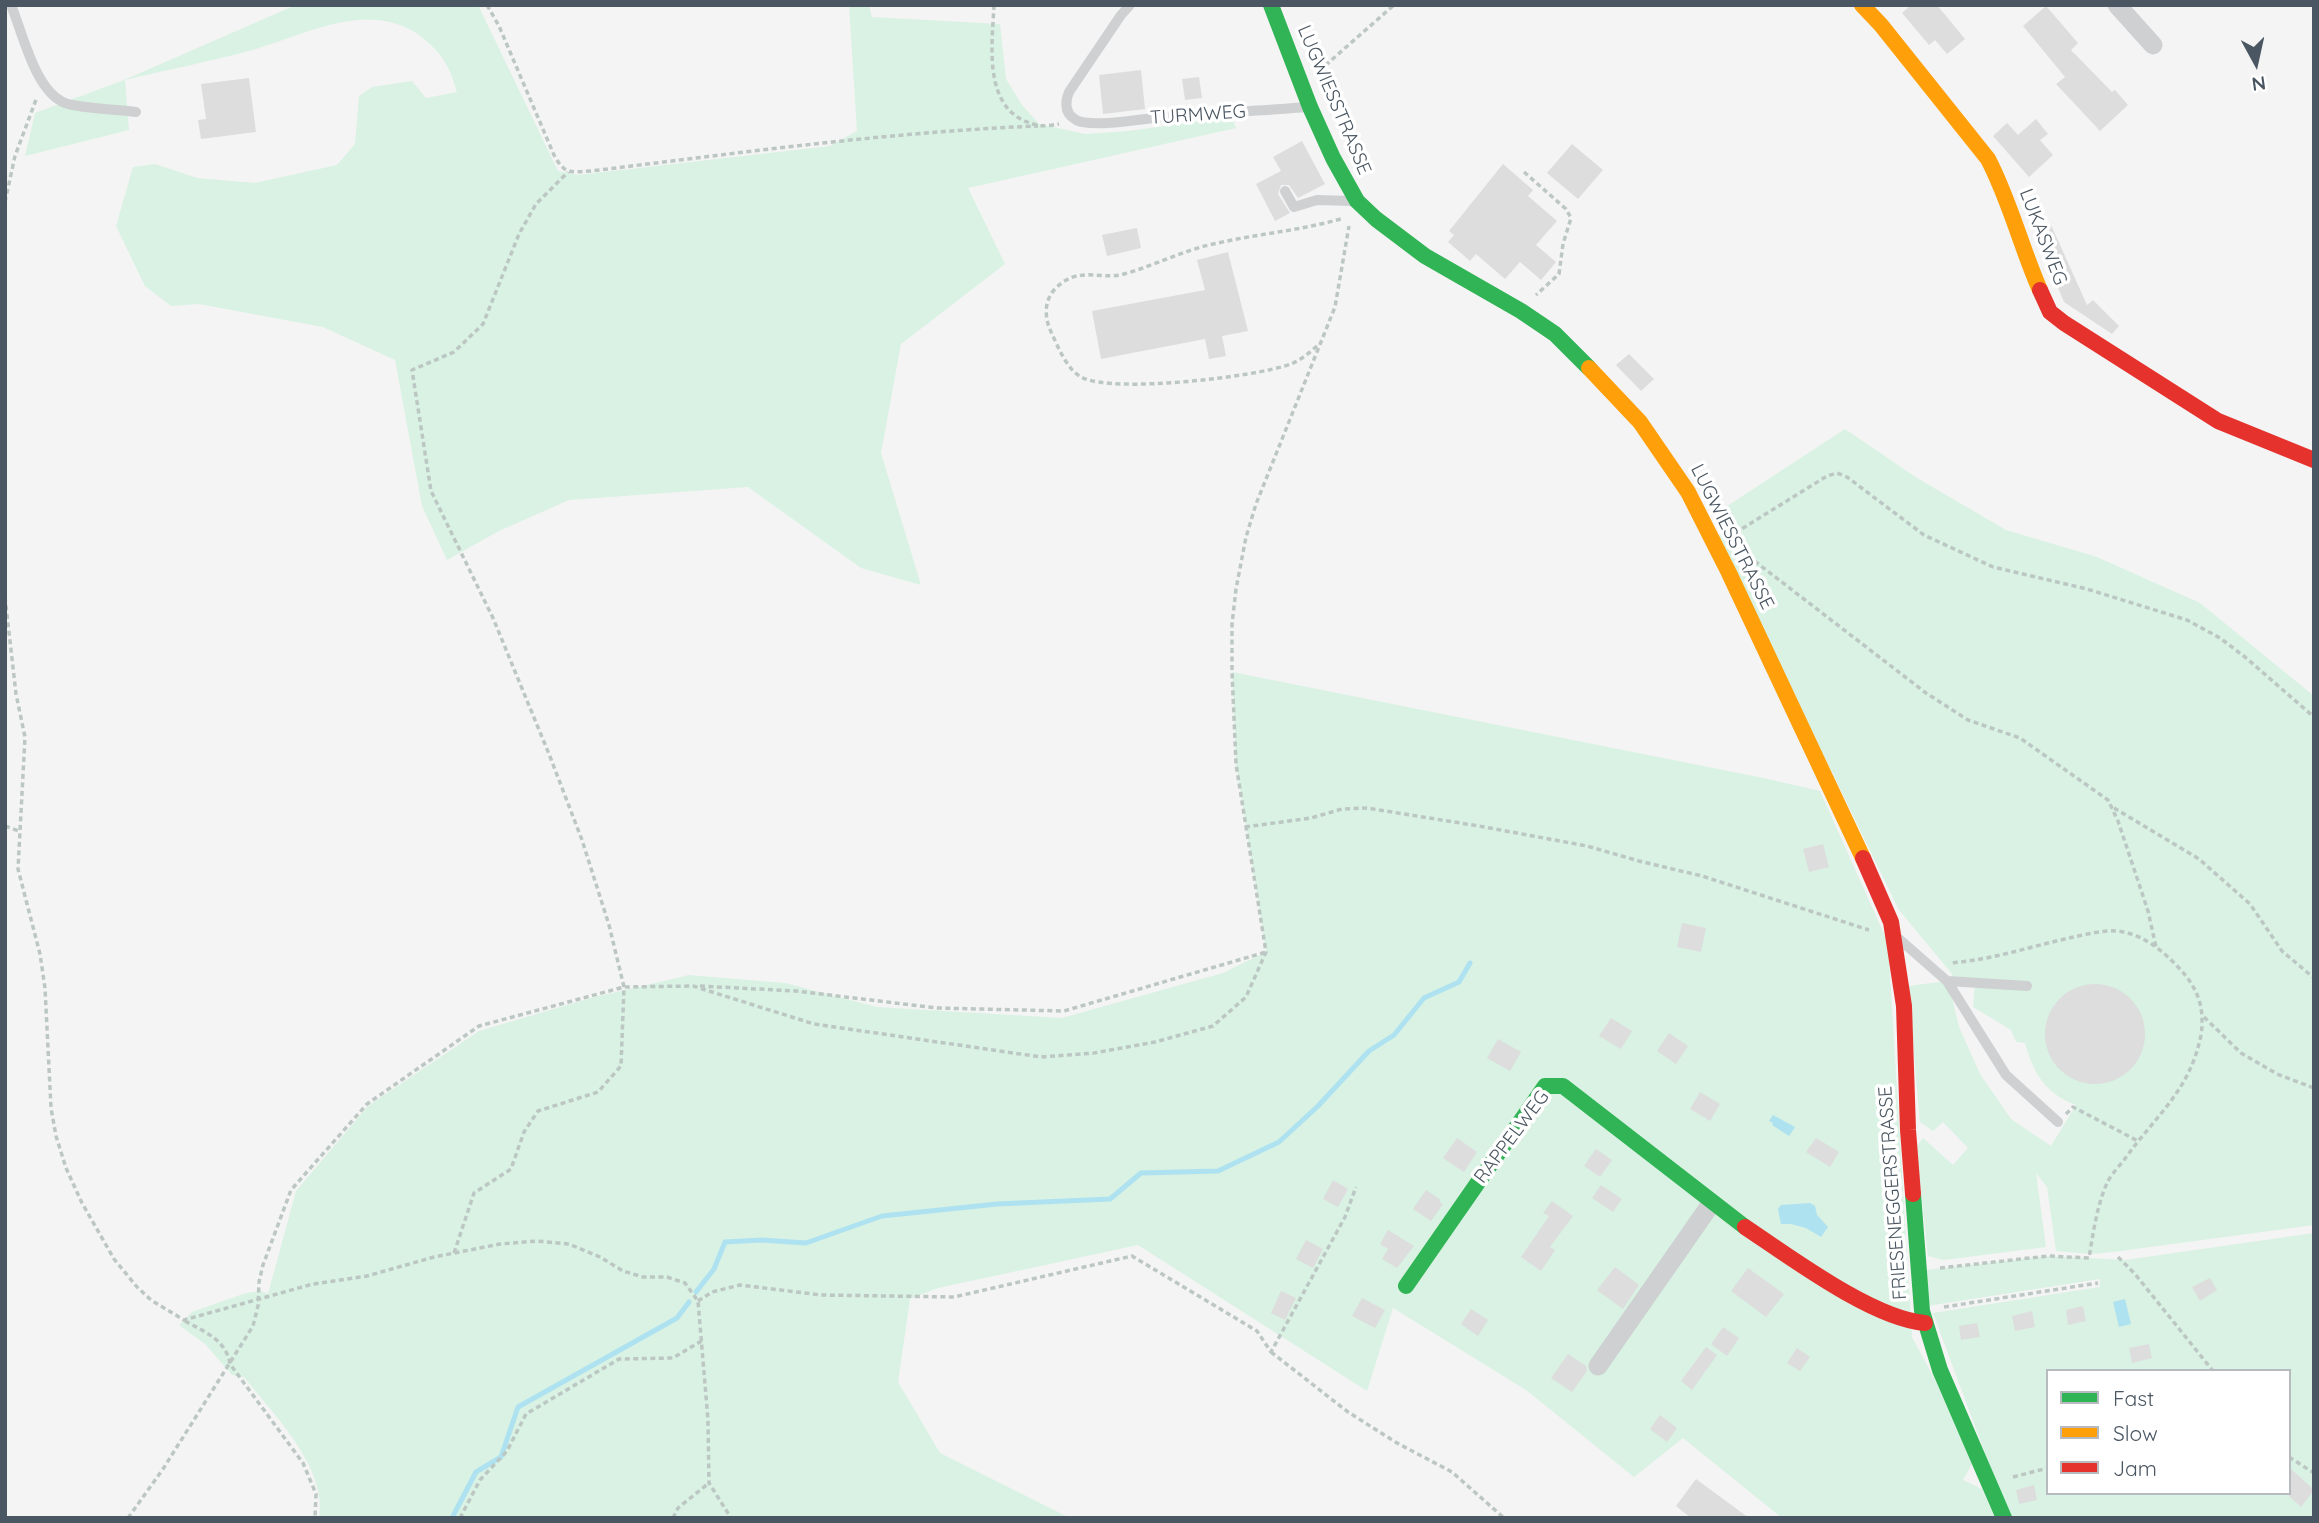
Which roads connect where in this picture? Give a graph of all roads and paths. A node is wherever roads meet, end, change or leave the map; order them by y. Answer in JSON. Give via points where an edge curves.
{"nodes":[{"id":1,"x":10,"y":5,"type":"edge"},
{"id":2,"x":486,"y":5,"type":"edge"},
{"id":3,"x":994,"y":5,"type":"edge"},
{"id":4,"x":1130,"y":5,"type":"edge"},
{"id":5,"x":1271,"y":5,"type":"edge"},
{"id":6,"x":1394,"y":5,"type":"edge"},
{"id":7,"x":1862,"y":5,"type":"edge"},
{"id":8,"x":2117,"y":5,"type":"edge"},
{"id":9,"x":2153,"y":45,"type":"dead end"},
{"id":10,"x":41,"y":80,"type":"junction"},
{"id":11,"x":1302,"y":86,"type":"junction"},
{"id":12,"x":1310,"y":107,"type":"junction"},
{"id":13,"x":136,"y":112,"type":"dead end"},
{"id":14,"x":1085,"y":123,"type":"junction"},
{"id":15,"x":1038,"y":126,"type":"junction"},
{"id":16,"x":568,"y":172,"type":"junction"},
{"id":17,"x":1524,"y":172,"type":"dead end"},
{"id":18,"x":1285,"y":191,"type":"dead end"},
{"id":19,"x":1357,"y":201,"type":"junction"},
{"id":20,"x":5,"y":202,"type":"edge"},
{"id":21,"x":1521,"y":311,"type":"junction"},
{"id":22,"x":1320,"y":341,"type":"junction"},
{"id":23,"x":2314,"y":460,"type":"edge"},
{"id":24,"x":1735,"y":541,"type":"dead end"},
{"id":25,"x":1744,"y":552,"type":"dead end"},
{"id":26,"x":5,"y":597,"type":"edge"},
{"id":27,"x":2314,"y":718,"type":"edge"},
{"id":28,"x":2112,"y":806,"type":"junction"},
{"id":29,"x":5,"y":826,"type":"edge"},
{"id":30,"x":1245,"y":827,"type":"junction"},
{"id":31,"x":19,"y":831,"type":"junction"},
{"id":32,"x":1894,"y":934,"type":"junction"},
{"id":33,"x":2157,"y":947,"type":"junction"},
{"id":34,"x":1266,"y":952,"type":"junction"},
{"id":35,"x":1931,"y":965,"type":"junction"},
{"id":36,"x":2314,"y":978,"type":"edge"},
{"id":37,"x":1947,"y":981,"type":"junction"},
{"id":38,"x":693,"y":986,"type":"junction"},
{"id":39,"x":2028,"y":986,"type":"dead end"},
{"id":40,"x":624,"y":987,"type":"junction"},
{"id":41,"x":2204,"y":1017,"type":"junction"},
{"id":42,"x":2314,"y":1088,"type":"edge"},
{"id":43,"x":2058,"y":1122,"type":"joint"},
{"id":44,"x":2138,"y":1140,"type":"junction"},
{"id":45,"x":1356,"y":1187,"type":"dead end"},
{"id":46,"x":1712,"y":1204,"type":"junction"},
{"id":47,"x":454,"y":1253,"type":"junction"},
{"id":48,"x":2118,"y":1257,"type":"dead end"},
{"id":49,"x":1917,"y":1271,"type":"junction"},
{"id":50,"x":2098,"y":1283,"type":"dead end"},
{"id":51,"x":1405,"y":1286,"type":"dead end"},
{"id":52,"x":259,"y":1300,"type":"junction"},
{"id":53,"x":698,"y":1301,"type":"junction"},
{"id":54,"x":1923,"y":1317,"type":"junction"},
{"id":55,"x":184,"y":1320,"type":"junction"},
{"id":56,"x":703,"y":1340,"type":"junction"},
{"id":57,"x":1271,"y":1352,"type":"junction"},
{"id":58,"x":230,"y":1364,"type":"junction"},
{"id":59,"x":1598,"y":1366,"type":"dead end"},
{"id":60,"x":2211,"y":1369,"type":"edge"},
{"id":61,"x":2291,"y":1458,"type":"edge"},
{"id":62,"x":2046,"y":1469,"type":"edge"},
{"id":63,"x":2314,"y":1473,"type":"edge"},
{"id":64,"x":709,"y":1483,"type":"junction"},
{"id":65,"x":1991,"y":1484,"type":"junction"},
{"id":66,"x":128,"y":1518,"type":"edge"},
{"id":67,"x":315,"y":1518,"type":"edge"},
{"id":68,"x":460,"y":1518,"type":"edge"},
{"id":69,"x":673,"y":1518,"type":"edge"},
{"id":70,"x":731,"y":1518,"type":"edge"},
{"id":71,"x":1504,"y":1518,"type":"edge"},
{"id":72,"x":2004,"y":1518,"type":"edge"}],
"edges":[{"from":1,"to":10,"type":"lane"},
{"from":2,"to":16,"type":"path","via":[[554,155]]},
{"from":3,"to":15,"type":"path","via":[[992,77],[1013,114]]},
{"from":4,"to":14,"type":"lane","via":[[1066,100],[1072,117]]},
{"from":5,"to":11,"type":"street","name":"LUGWIESSTRASSE"},
{"from":6,"to":11,"type":"path"},
{"from":7,"to":23,"type":"street","name":"LUKASWEG","via":[[1988,159],[2050,312],[2218,421]]},
{"from":8,"to":9,"type":"street"},
{"from":10,"to":13,"type":"lane","via":[[64,102]]},
{"from":10,"to":20,"type":"path"},
{"from":11,"to":12,"type":"street","name":"LUGWIESSTRASSE"},
{"from":12,"to":14,"type":"lane","name":"TURMWEG"},
{"from":12,"to":19,"type":"street","name":"LUGWIESSTRASSE"},
{"from":14,"to":15,"type":"path"},
{"from":15,"to":16,"type":"path","via":[[974,128]]},
{"from":16,"to":40,"type":"path","via":[[536,204],[519,234],[483,324],[454,352],[412,370],[431,491],[493,618],[549,754],[582,840]]},
{"from":17,"to":21,"type":"path","via":[[1566,209],[1571,222],[1559,274]]},
{"from":18,"to":19,"type":"lane","via":[[1294,207],[1325,199]]},
{"from":19,"to":21,"type":"street","name":"LUGWIESSTRASSE","via":[[1425,256]]},
{"from":21,"to":32,"type":"street","name":"LUGWIESSTRASSE","via":[[1555,334],[1617,396],[1688,492],[1835,795]]},
{"from":22,"to":22,"type":"path","via":[[1338,296],[1352,216],[1206,246],[1123,274],[1080,275],[1055,289],[1047,303],[1048,327],[1065,360],[1079,377],[1099,383],[1176,381],[1260,371],[1294,362]]},
{"from":22,"to":30,"type":"path","via":[[1256,504],[1240,566],[1232,624],[1232,672],[1236,764]]},
{"from":24,"to":27,"type":"path","via":[[1730,536],[1837,473],[1924,535],[1993,567],[2087,589],[2187,620],[2245,657]]},
{"from":25,"to":28,"type":"path","via":[[1926,693],[1968,720],[2020,738]]},
{"from":26,"to":31,"type":"path","via":[[25,737]]},
{"from":28,"to":33,"type":"path"},
{"from":28,"to":36,"type":"path","via":[[2199,859],[2250,904],[2282,951]]},
{"from":29,"to":31,"type":"path"},
{"from":30,"to":32,"type":"path","via":[[1367,808],[1550,838],[1702,876],[1860,929]]},
{"from":30,"to":34,"type":"path"},
{"from":31,"to":55,"type":"path","via":[[18,869],[45,988],[51,1108],[66,1168],[114,1259],[151,1300]]},
{"from":32,"to":35,"type":"lane"},
{"from":32,"to":49,"type":"street","name":"FRIESENEGGERSTRASSE","via":[[1904,1006]]},
{"from":33,"to":35,"type":"path","via":[[2114,931]]},
{"from":33,"to":41,"type":"path","via":[[2190,981]]},
{"from":34,"to":38,"type":"path","via":[[1063,1011],[937,1008]]},
{"from":34,"to":38,"type":"path","via":[[1246,997],[1213,1026],[1094,1053],[1041,1057],[814,1024]]},
{"from":35,"to":37,"type":"lane"},
{"from":37,"to":39,"type":"lane"},
{"from":37,"to":43,"type":"lane","via":[[2006,1075]]},
{"from":38,"to":40,"type":"path"},
{"from":40,"to":47,"type":"path","via":[[621,1066],[598,1092],[538,1111],[524,1132],[511,1170],[474,1193]]},
{"from":40,"to":52,"type":"path","via":[[479,1026],[367,1104],[291,1190],[263,1265]]},
{"from":41,"to":42,"type":"path","via":[[2241,1053]]},
{"from":41,"to":44,"type":"path","via":[[2191,1072]]},
{"from":43,"to":44,"type":"path","via":[[2073,1107]]},
{"from":44,"to":49,"type":"path","via":[[2108,1182],[2089,1258],[2048,1256]]},
{"from":45,"to":57,"type":"path","via":[[1345,1217]]},
{"from":46,"to":51,"type":"street","name":"RAPPELWEG","via":[[1563,1086],[1545,1086]]},
{"from":46,"to":54,"type":"street","name":"RAPPELWEG","via":[[1881,1312],[1910,1323]]},
{"from":46,"to":59,"type":"street"},
{"from":47,"to":52,"type":"path","via":[[367,1276],[313,1283]]},
{"from":47,"to":53,"type":"path","via":[[537,1241],[569,1244],[623,1271],[685,1283]]},
{"from":48,"to":60,"type":"path"},
{"from":49,"to":54,"type":"street","name":"FRIESENEGGERSTRASSE"},
{"from":50,"to":54,"type":"path"},
{"from":52,"to":55,"type":"path"},
{"from":52,"to":58,"type":"path","via":[[256,1320]]},
{"from":53,"to":56,"type":"path"},
{"from":53,"to":57,"type":"path","via":[[740,1285],[821,1295],[954,1297],[1132,1256],[1257,1331]]},
{"from":54,"to":65,"type":"street","name":"FRIESENEGGERSTRASSE","via":[[1940,1370]]},
{"from":55,"to":58,"type":"path","via":[[219,1340]]},
{"from":56,"to":64,"type":"path"},
{"from":56,"to":68,"type":"path","via":[[673,1358],[619,1359],[526,1414],[507,1451],[480,1480]]},
{"from":57,"to":71,"type":"path","via":[[1348,1412],[1452,1472]]},
{"from":58,"to":66,"type":"path"},
{"from":58,"to":67,"type":"path","via":[[303,1463],[317,1494]]},
{"from":61,"to":63,"type":"path"},
{"from":62,"to":65,"type":"path"},
{"from":64,"to":69,"type":"path","via":[[678,1508]]},
{"from":64,"to":70,"type":"path"},
{"from":65,"to":72,"type":"street","name":"FRIESENEGGERSTRASSE"}]}
